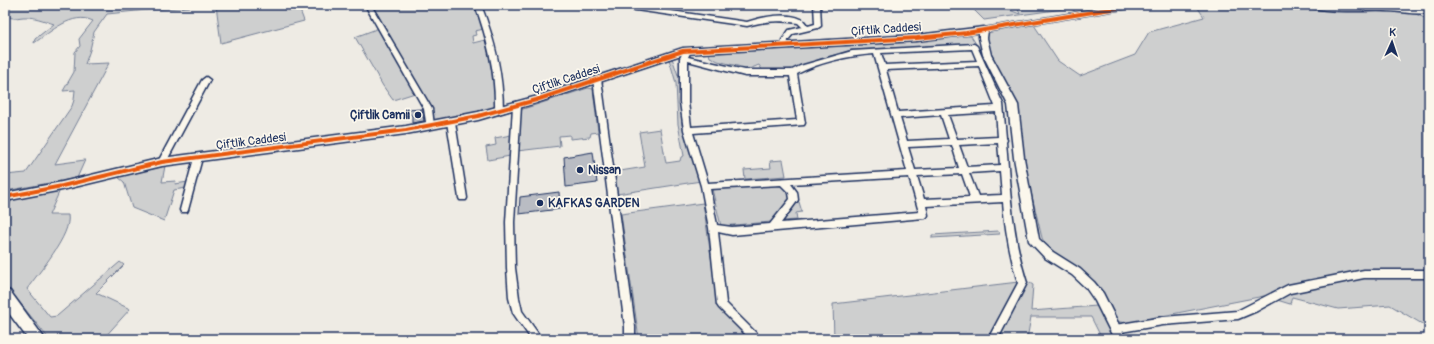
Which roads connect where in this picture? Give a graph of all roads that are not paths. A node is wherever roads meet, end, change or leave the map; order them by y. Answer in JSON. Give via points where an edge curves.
{"nodes":[{"id":1,"x":368,"y":5,"type":"edge"},
{"id":2,"x":478,"y":5,"type":"edge"},
{"id":3,"x":615,"y":5,"type":"edge"},
{"id":4,"x":817,"y":5,"type":"edge"},
{"id":5,"x":1135,"y":5,"type":"edge"},
{"id":6,"x":1310,"y":5,"type":"edge"},
{"id":7,"x":1429,"y":11,"type":"edge"},
{"id":8,"x":1419,"y":13,"type":"junction"},
{"id":9,"x":1429,"y":17,"type":"edge"},
{"id":10,"x":806,"y":28,"type":"junction"},
{"id":11,"x":984,"y":30,"type":"junction"},
{"id":12,"x":785,"y":45,"type":"junction"},
{"id":13,"x":878,"y":51,"type":"junction"},
{"id":14,"x":686,"y":54,"type":"junction"},
{"id":15,"x":981,"y":63,"type":"junction"},
{"id":16,"x":882,"y":68,"type":"junction"},
{"id":17,"x":793,"y":73,"type":"junction"},
{"id":18,"x":206,"y":80,"type":"dead end"},
{"id":19,"x":597,"y":80,"type":"junction"},
{"id":20,"x":517,"y":106,"type":"junction"},
{"id":21,"x":1000,"y":109,"type":"junction"},
{"id":22,"x":499,"y":111,"type":"junction"},
{"id":23,"x":944,"y":113,"type":"junction"},
{"id":24,"x":896,"y":116,"type":"junction"},
{"id":25,"x":450,"y":122,"type":"junction"},
{"id":26,"x":430,"y":126,"type":"junction"},
{"id":27,"x":688,"y":130,"type":"junction"},
{"id":28,"x":1003,"y":140,"type":"junction"},
{"id":29,"x":954,"y":142,"type":"junction"},
{"id":30,"x":904,"y":144,"type":"junction"},
{"id":31,"x":198,"y":158,"type":"junction"},
{"id":32,"x":162,"y":162,"type":"junction"},
{"id":33,"x":1005,"y":168,"type":"junction"},
{"id":34,"x":964,"y":170,"type":"junction"},
{"id":35,"x":913,"y":174,"type":"junction"},
{"id":36,"x":783,"y":182,"type":"junction"},
{"id":37,"x":705,"y":186,"type":"junction"},
{"id":38,"x":5,"y":197,"type":"edge"},
{"id":39,"x":464,"y":198,"type":"dead end"},
{"id":40,"x":1007,"y":198,"type":"junction"},
{"id":41,"x":975,"y":200,"type":"junction"},
{"id":42,"x":921,"y":204,"type":"junction"},
{"id":43,"x":184,"y":210,"type":"dead end"},
{"id":44,"x":773,"y":227,"type":"junction"},
{"id":45,"x":713,"y":228,"type":"junction"},
{"id":46,"x":1429,"y":274,"type":"edge"},
{"id":47,"x":5,"y":296,"type":"edge"},
{"id":48,"x":1115,"y":329,"type":"junction"},
{"id":49,"x":37,"y":339,"type":"edge"},
{"id":50,"x":537,"y":339,"type":"edge"},
{"id":51,"x":630,"y":339,"type":"edge"},
{"id":52,"x":756,"y":339,"type":"edge"},
{"id":53,"x":993,"y":339,"type":"edge"},
{"id":54,"x":1120,"y":339,"type":"edge"}],
"edges":[{"from":1,"to":26,"type":"street","via":[[428,109]]},
{"from":2,"to":22,"type":"street","via":[[498,71]]},
{"from":3,"to":10,"type":"street","via":[[747,24],[764,19],[782,18],[800,21]]},
{"from":4,"to":10,"type":"street","via":[[818,26]]},
{"from":5,"to":11,"type":"street","name":"Çiftlik Caddesi"},
{"from":6,"to":8,"type":"street","via":[[1327,8],[1396,9]]},
{"from":7,"to":8,"type":"street"},
{"from":8,"to":9,"type":"street"},
{"from":10,"to":12,"type":"street","via":[[791,32],[785,40]]},
{"from":11,"to":12,"type":"street","name":"Çiftlik Caddesi","via":[[917,38]]},
{"from":11,"to":48,"type":"street","via":[[987,55],[1013,105],[1019,158],[1034,241],[1090,285]]},
{"from":12,"to":14,"type":"street","name":"Çiftlik Caddesi"},
{"from":13,"to":15,"type":"street","via":[[974,46]]},
{"from":13,"to":16,"type":"street"},
{"from":13,"to":17,"type":"street","via":[[852,53]]},
{"from":14,"to":17,"type":"street","via":[[745,73]]},
{"from":14,"to":19,"type":"street","name":"Çiftlik Caddesi"},
{"from":14,"to":27,"type":"street","via":[[684,102]]},
{"from":15,"to":16,"type":"street"},
{"from":15,"to":21,"type":"street"},
{"from":16,"to":24,"type":"street"},
{"from":17,"to":27,"type":"street","via":[[801,123]]},
{"from":18,"to":32,"type":"street"},
{"from":19,"to":20,"type":"street","name":"Çiftlik Caddesi"},
{"from":19,"to":51,"type":"street"},
{"from":20,"to":22,"type":"street","name":"Çiftlik Caddesi"},
{"from":20,"to":50,"type":"street","via":[[510,222],[511,268],[518,313]]},
{"from":21,"to":23,"type":"street"},
{"from":21,"to":28,"type":"street"},
{"from":22,"to":25,"type":"street","name":"Çiftlik Caddesi"},
{"from":23,"to":24,"type":"street"},
{"from":23,"to":29,"type":"street"},
{"from":24,"to":30,"type":"street"},
{"from":25,"to":26,"type":"street","name":"Çiftlik Caddesi"},
{"from":25,"to":39,"type":"street"},
{"from":26,"to":31,"type":"street","name":"Çiftlik Caddesi"},
{"from":27,"to":37,"type":"street"},
{"from":28,"to":29,"type":"street"},
{"from":28,"to":33,"type":"street"},
{"from":29,"to":30,"type":"street"},
{"from":29,"to":34,"type":"street"},
{"from":30,"to":35,"type":"street"},
{"from":31,"to":32,"type":"street","name":"Çiftlik Caddesi"},
{"from":31,"to":43,"type":"street"},
{"from":32,"to":38,"type":"street","name":"Çiftlik Caddesi"},
{"from":33,"to":34,"type":"street"},
{"from":33,"to":40,"type":"street"},
{"from":34,"to":35,"type":"street"},
{"from":34,"to":41,"type":"street"},
{"from":35,"to":36,"type":"street"},
{"from":35,"to":42,"type":"street"},
{"from":36,"to":37,"type":"street"},
{"from":36,"to":44,"type":"street","via":[[794,191],[795,196]]},
{"from":37,"to":45,"type":"street"},
{"from":40,"to":41,"type":"street"},
{"from":40,"to":53,"type":"street","via":[[1017,265],[1023,283]]},
{"from":41,"to":42,"type":"street"},
{"from":42,"to":44,"type":"street","via":[[924,214]]},
{"from":44,"to":45,"type":"street","via":[[732,231]]},
{"from":45,"to":52,"type":"street","via":[[722,305]]},
{"from":46,"to":48,"type":"street","via":[[1364,274],[1288,289],[1238,315]]},
{"from":47,"to":49,"type":"main road"},
{"from":48,"to":54,"type":"street"}]}
